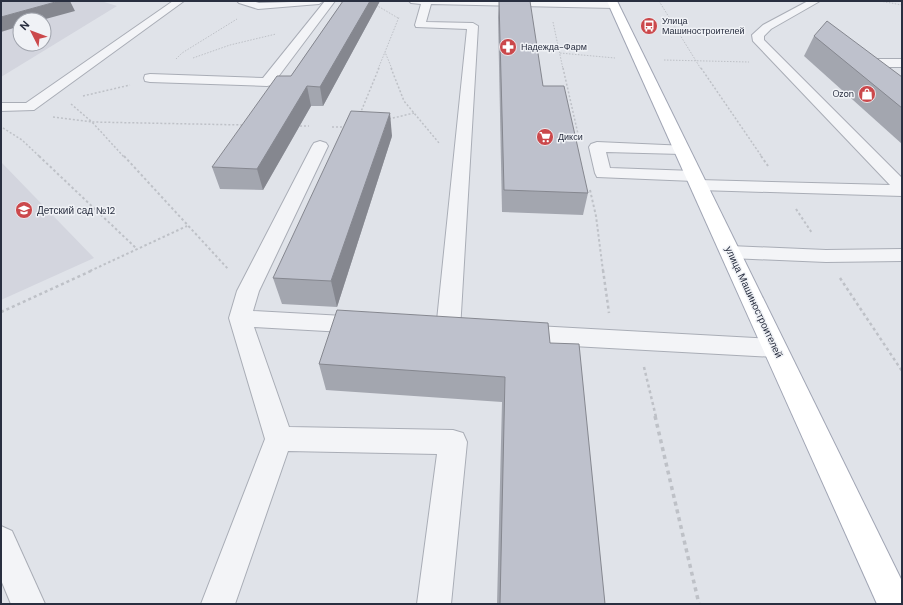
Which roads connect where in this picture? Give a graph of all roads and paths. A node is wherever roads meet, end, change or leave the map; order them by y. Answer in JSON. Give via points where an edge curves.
{"nodes":[{"id":1,"x":179,"y":1,"type":"edge"},
{"id":2,"x":242,"y":1,"type":"edge"},
{"id":3,"x":319,"y":1,"type":"edge"},
{"id":4,"x":330,"y":1,"type":"edge"},
{"id":5,"x":414,"y":1,"type":"edge"},
{"id":6,"x":427,"y":1,"type":"edge"},
{"id":7,"x":815,"y":1,"type":"edge"},
{"id":8,"x":880,"y":1,"type":"edge"},
{"id":9,"x":479,"y":2,"type":"edge"},
{"id":10,"x":613,"y":3,"type":"edge"},
{"id":11,"x":374,"y":4,"type":"dead end"},
{"id":12,"x":549,"y":4,"type":"junction"},
{"id":13,"x":902,"y":5,"type":"edge"},
{"id":14,"x":400,"y":12,"type":"dead end"},
{"id":15,"x":398,"y":18,"type":"junction"},
{"id":16,"x":311,"y":25,"type":"junction"},
{"id":17,"x":385,"y":52,"type":"junction"},
{"id":18,"x":560,"y":53,"type":"junction"},
{"id":19,"x":188,"y":60,"type":"dead end"},
{"id":20,"x":640,"y":60,"type":"junction"},
{"id":21,"x":780,"y":62,"type":"junction"},
{"id":22,"x":902,"y":64,"type":"edge"},
{"id":23,"x":150,"y":78,"type":"dead end"},
{"id":24,"x":902,"y":93,"type":"edge"},
{"id":25,"x":66,"y":99,"type":"dead end"},
{"id":26,"x":1,"y":107,"type":"edge"},
{"id":27,"x":414,"y":113,"type":"junction"},
{"id":28,"x":360,"y":114,"type":"edge"},
{"id":29,"x":46,"y":116,"type":"dead end"},
{"id":30,"x":384,"y":121,"type":"edge"},
{"id":31,"x":92,"y":122,"type":"junction"},
{"id":32,"x":246,"y":125,"type":"edge"},
{"id":33,"x":293,"y":126,"type":"edge"},
{"id":34,"x":1,"y":127,"type":"edge"},
{"id":35,"x":347,"y":127,"type":"edge"},
{"id":36,"x":322,"y":133,"type":"junction"},
{"id":37,"x":579,"y":138,"type":"dead end"},
{"id":38,"x":681,"y":149,"type":"junction"},
{"id":39,"x":462,"y":159,"type":"junction"},
{"id":40,"x":697,"y":181,"type":"junction"},
{"id":41,"x":589,"y":185,"type":"dead end"},
{"id":42,"x":902,"y":188,"type":"edge"},
{"id":43,"x":902,"y":191,"type":"edge"},
{"id":44,"x":187,"y":226,"type":"junction"},
{"id":45,"x":137,"y":249,"type":"junction"},
{"id":46,"x":730,"y":252,"type":"junction"},
{"id":47,"x":902,"y":254,"type":"edge"},
{"id":48,"x":248,"y":292,"type":"junction"},
{"id":49,"x":1,"y":312,"type":"edge"},
{"id":50,"x":240,"y":318,"type":"junction"},
{"id":51,"x":386,"y":326,"type":"edge"},
{"id":52,"x":424,"y":328,"type":"edge"},
{"id":53,"x":448,"y":330,"type":"junction"},
{"id":54,"x":471,"y":331,"type":"edge"},
{"id":55,"x":494,"y":332,"type":"edge"},
{"id":56,"x":635,"y":340,"type":"junction"},
{"id":57,"x":775,"y":348,"type":"junction"},
{"id":58,"x":279,"y":439,"type":"junction"},
{"id":59,"x":1,"y":542,"type":"edge"},
{"id":60,"x":28,"y":604,"type":"edge"},
{"id":61,"x":218,"y":604,"type":"edge"},
{"id":62,"x":434,"y":604,"type":"edge"},
{"id":63,"x":698,"y":604,"type":"edge"},
{"id":64,"x":895,"y":604,"type":"edge"}],
"edges":[{"from":1,"to":26,"type":"lane","via":[[29,107]]},
{"from":2,"to":3,"type":"lane","via":[[258,6]]},
{"from":4,"to":16,"type":"lane"},
{"from":5,"to":6,"type":"lane"},
{"from":6,"to":9,"type":"lane"},
{"from":6,"to":39,"type":"lane","via":[[420,25],[472,26]]},
{"from":7,"to":21,"type":"lane","via":[[766,27],[758,34],[759,41]]},
{"from":8,"to":13,"type":"path"},
{"from":9,"to":12,"type":"lane"},
{"from":10,"to":12,"type":"lane"},
{"from":10,"to":20,"type":"main road","name":"улица Машиностроителей"},
{"from":11,"to":15,"type":"path"},
{"from":12,"to":18,"type":"path"},
{"from":14,"to":15,"type":"path"},
{"from":15,"to":17,"type":"path"},
{"from":16,"to":19,"type":"path","via":[[230,45]]},
{"from":16,"to":23,"type":"lane","via":[[267,82]]},
{"from":17,"to":27,"type":"path","via":[[404,101]]},
{"from":17,"to":28,"type":"path"},
{"from":18,"to":20,"type":"path"},
{"from":18,"to":37,"type":"path"},
{"from":20,"to":21,"type":"path"},
{"from":20,"to":38,"type":"main road","name":"улица Машиностроителей"},
{"from":21,"to":42,"type":"lane"},
{"from":22,"to":24,"type":"lane","via":[[864,63]]},
{"from":25,"to":31,"type":"path"},
{"from":27,"to":30,"type":"path"},
{"from":27,"to":39,"type":"path","via":[[441,146]]},
{"from":29,"to":31,"type":"path"},
{"from":31,"to":32,"type":"path"},
{"from":31,"to":44,"type":"path"},
{"from":33,"to":36,"type":"path"},
{"from":34,"to":45,"type":"path","via":[[22,140]]},
{"from":35,"to":36,"type":"path"},
{"from":36,"to":48,"type":"lane"},
{"from":38,"to":40,"type":"main road","name":"улица Машиностроителей"},
{"from":38,"to":40,"type":"lane","via":[[597,147],[603,173]]},
{"from":39,"to":53,"type":"lane"},
{"from":40,"to":43,"type":"lane"},
{"from":40,"to":46,"type":"main road","name":"улица Машиностроителей"},
{"from":41,"to":56,"type":"path","via":[[596,216],[610,318]]},
{"from":44,"to":45,"type":"path"},
{"from":44,"to":48,"type":"path"},
{"from":45,"to":49,"type":"path"},
{"from":46,"to":47,"type":"lane","via":[[826,256]]},
{"from":46,"to":57,"type":"main road","name":"улица Машиностроителей"},
{"from":48,"to":50,"type":"lane"},
{"from":50,"to":51,"type":"lane"},
{"from":50,"to":58,"type":"lane"},
{"from":52,"to":53,"type":"lane"},
{"from":53,"to":54,"type":"lane"},
{"from":55,"to":56,"type":"lane"},
{"from":56,"to":57,"type":"lane"},
{"from":56,"to":63,"type":"path","via":[[638,343]]},
{"from":57,"to":64,"type":"main road","name":"улица Машиностроителей"},
{"from":58,"to":61,"type":"lane"},
{"from":58,"to":62,"type":"lane","via":[[452,442]]},
{"from":59,"to":60,"type":"lane"}]}
